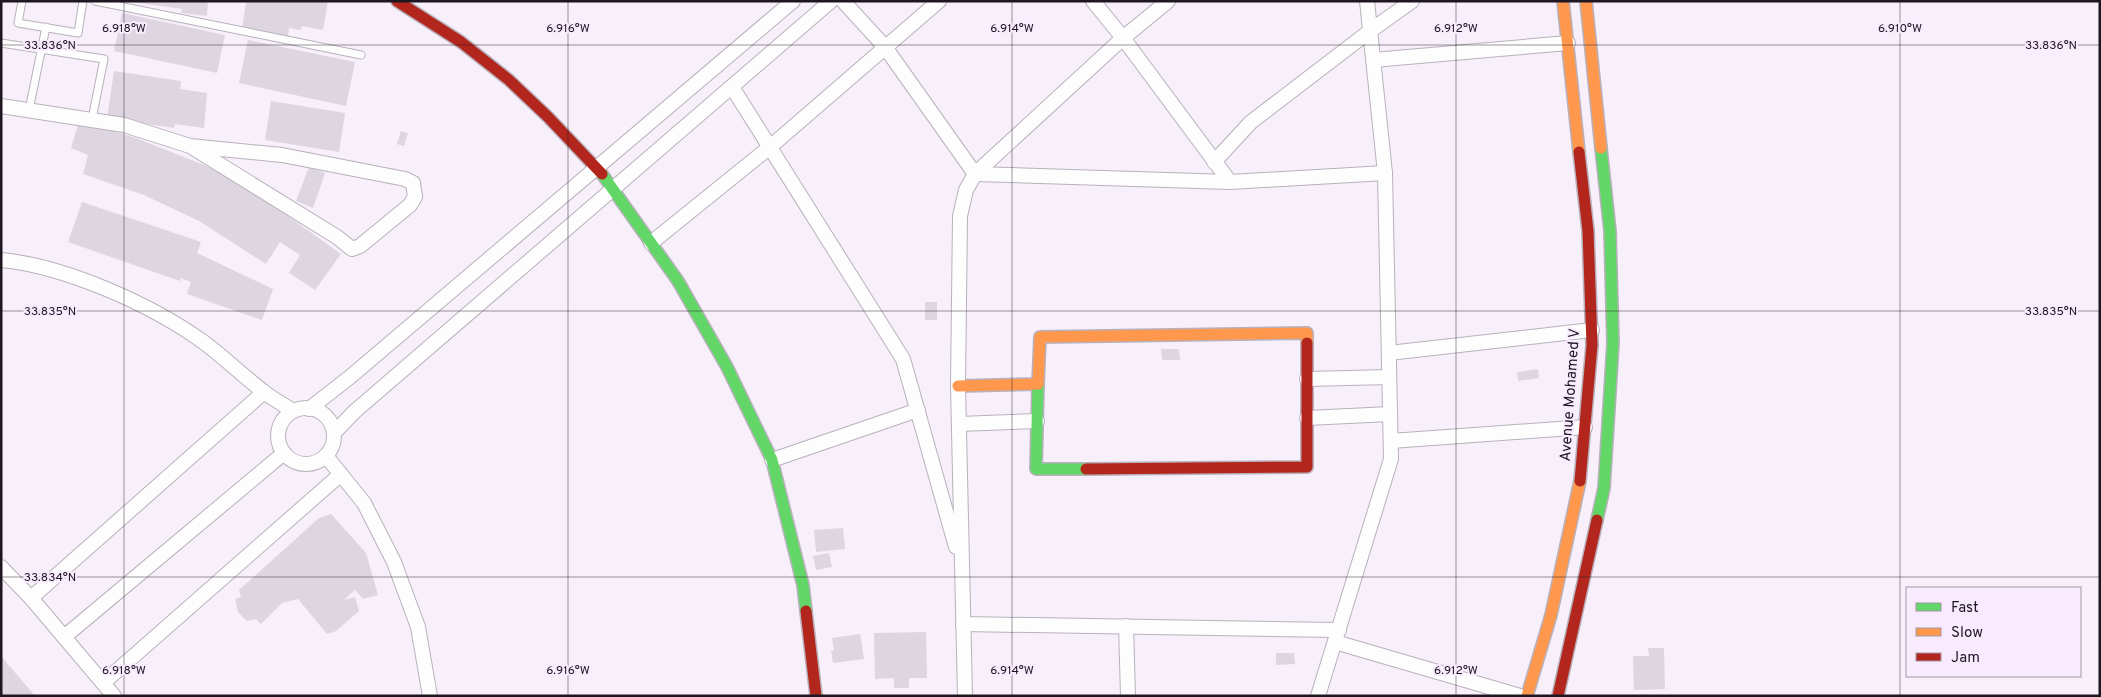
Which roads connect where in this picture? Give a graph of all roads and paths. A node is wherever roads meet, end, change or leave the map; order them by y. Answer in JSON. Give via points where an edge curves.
{"nodes":[{"id":1,"x":22,"y":1,"type":"edge"},
{"id":2,"x":83,"y":1,"type":"edge"},
{"id":3,"x":95,"y":1,"type":"edge"},
{"id":4,"x":397,"y":1,"type":"edge"},
{"id":5,"x":793,"y":1,"type":"edge"},
{"id":6,"x":832,"y":1,"type":"edge"},
{"id":7,"x":843,"y":1,"type":"edge"},
{"id":8,"x":939,"y":1,"type":"edge"},
{"id":9,"x":1093,"y":1,"type":"edge"},
{"id":10,"x":1168,"y":1,"type":"edge"},
{"id":11,"x":1367,"y":1,"type":"edge"},
{"id":12,"x":1412,"y":1,"type":"edge"},
{"id":13,"x":1563,"y":1,"type":"edge"},
{"id":14,"x":1586,"y":1,"type":"edge"},
{"id":15,"x":46,"y":28,"type":"junction"},
{"id":16,"x":1370,"y":31,"type":"junction"},
{"id":17,"x":1123,"y":38,"type":"junction"},
{"id":18,"x":1,"y":43,"type":"edge"},
{"id":19,"x":1568,"y":43,"type":"junction"},
{"id":20,"x":885,"y":47,"type":"junction"},
{"id":21,"x":42,"y":49,"type":"junction"},
{"id":22,"x":361,"y":55,"type":"dead end"},
{"id":23,"x":1373,"y":60,"type":"junction"},
{"id":24,"x":732,"y":87,"type":"junction"},
{"id":25,"x":1,"y":106,"type":"edge"},
{"id":26,"x":29,"y":110,"type":"junction"},
{"id":27,"x":92,"y":119,"type":"junction"},
{"id":28,"x":190,"y":146,"type":"junction"},
{"id":29,"x":770,"y":147,"type":"junction"},
{"id":30,"x":1214,"y":162,"type":"junction"},
{"id":31,"x":598,"y":169,"type":"junction"},
{"id":32,"x":1385,"y":173,"type":"junction"},
{"id":33,"x":975,"y":174,"type":"junction"},
{"id":34,"x":1230,"y":182,"type":"junction"},
{"id":35,"x":612,"y":188,"type":"junction"},
{"id":36,"x":651,"y":243,"type":"junction"},
{"id":37,"x":1,"y":260,"type":"edge"},
{"id":38,"x":1592,"y":330,"type":"junction"},
{"id":39,"x":1389,"y":353,"type":"junction"},
{"id":40,"x":1389,"y":378,"type":"junction"},
{"id":41,"x":1307,"y":379,"type":"junction"},
{"id":42,"x":1038,"y":384,"type":"junction"},
{"id":43,"x":958,"y":386,"type":"junction"},
{"id":44,"x":264,"y":392,"type":"junction"},
{"id":45,"x":322,"y":398,"type":"junction"},
{"id":46,"x":310,"y":408,"type":"junction"},
{"id":47,"x":918,"y":410,"type":"junction"},
{"id":48,"x":293,"y":411,"type":"junction"},
{"id":49,"x":1390,"y":414,"type":"junction"},
{"id":50,"x":324,"y":415,"type":"junction"},
{"id":51,"x":1307,"y":418,"type":"junction"},
{"id":52,"x":1037,"y":421,"type":"junction"},
{"id":53,"x":959,"y":424,"type":"junction"},
{"id":54,"x":1585,"y":427,"type":"junction"},
{"id":55,"x":334,"y":433,"type":"junction"},
{"id":56,"x":1391,"y":441,"type":"junction"},
{"id":57,"x":284,"y":453,"type":"junction"},
{"id":58,"x":326,"y":456,"type":"junction"},
{"id":59,"x":772,"y":460,"type":"junction"},
{"id":60,"x":342,"y":474,"type":"junction"},
{"id":61,"x":962,"y":565,"type":"junction"},
{"id":62,"x":1,"y":567,"type":"edge"},
{"id":63,"x":31,"y":598,"type":"junction"},
{"id":64,"x":963,"y":624,"type":"junction"},
{"id":65,"x":1126,"y":626,"type":"junction"},
{"id":66,"x":1337,"y":636,"type":"junction"},
{"id":67,"x":64,"y":637,"type":"junction"},
{"id":68,"x":103,"y":683,"type":"junction"},
{"id":69,"x":114,"y":696,"type":"edge"},
{"id":70,"x":430,"y":696,"type":"edge"},
{"id":71,"x":816,"y":696,"type":"edge"},
{"id":72,"x":964,"y":696,"type":"edge"},
{"id":73,"x":1128,"y":696,"type":"edge"},
{"id":74,"x":1318,"y":696,"type":"edge"},
{"id":75,"x":1520,"y":696,"type":"edge"},
{"id":76,"x":1527,"y":696,"type":"edge"},
{"id":77,"x":1558,"y":696,"type":"edge"}],
"edges":[{"from":1,"to":15,"type":"lane","via":[[18,23]]},
{"from":2,"to":15,"type":"lane","via":[[78,33]]},
{"from":3,"to":22,"type":"lane"},
{"from":4,"to":31,"type":"street","via":[[462,42],[509,80]]},
{"from":5,"to":31,"type":"street"},
{"from":6,"to":24,"type":"street"},
{"from":7,"to":20,"type":"street"},
{"from":8,"to":20,"type":"street"},
{"from":9,"to":17,"type":"street"},
{"from":10,"to":17,"type":"street"},
{"from":11,"to":16,"type":"street"},
{"from":12,"to":16,"type":"street"},
{"from":13,"to":19,"type":"street","name":"Avenue Mohamed V"},
{"from":14,"to":77,"type":"street","via":[[1610,231],[1613,343],[1604,488]]},
{"from":15,"to":21,"type":"lane"},
{"from":16,"to":23,"type":"street"},
{"from":16,"to":30,"type":"street","via":[[1251,122]]},
{"from":17,"to":30,"type":"street"},
{"from":17,"to":33,"type":"street"},
{"from":18,"to":21,"type":"lane"},
{"from":19,"to":23,"type":"street"},
{"from":19,"to":38,"type":"street","name":"Avenue Mohamed V","via":[[1588,232]]},
{"from":20,"to":29,"type":"street"},
{"from":20,"to":33,"type":"street"},
{"from":21,"to":26,"type":"lane"},
{"from":21,"to":27,"type":"lane","via":[[104,59]]},
{"from":23,"to":32,"type":"street"},
{"from":24,"to":29,"type":"street"},
{"from":24,"to":35,"type":"street"},
{"from":25,"to":26,"type":"street"},
{"from":26,"to":27,"type":"street"},
{"from":27,"to":28,"type":"street","via":[[124,125]]},
{"from":28,"to":28,"type":"street","via":[[338,237],[352,249],[410,205],[415,197],[413,183],[405,179],[274,154]]},
{"from":29,"to":36,"type":"street"},
{"from":29,"to":47,"type":"street","via":[[903,358]]},
{"from":30,"to":34,"type":"street"},
{"from":31,"to":35,"type":"street"},
{"from":31,"to":45,"type":"street"},
{"from":32,"to":34,"type":"street"},
{"from":32,"to":39,"type":"street"},
{"from":33,"to":34,"type":"street"},
{"from":33,"to":43,"type":"street","via":[[966,190],[960,216]]},
{"from":35,"to":36,"type":"street"},
{"from":35,"to":55,"type":"street","via":[[354,412]]},
{"from":36,"to":59,"type":"street","via":[[678,281],[727,367]]},
{"from":37,"to":44,"type":"street","via":[[53,271],[159,313],[231,362]]},
{"from":38,"to":39,"type":"street"},
{"from":38,"to":54,"type":"street","name":"Avenue Mohamed V"},
{"from":39,"to":40,"type":"street"},
{"from":40,"to":41,"type":"street"},
{"from":40,"to":49,"type":"street"},
{"from":41,"to":42,"type":"street","via":[[1307,332],[1040,337]]},
{"from":41,"to":51,"type":"street"},
{"from":42,"to":43,"type":"street"},
{"from":42,"to":52,"type":"street"},
{"from":43,"to":53,"type":"street"},
{"from":44,"to":48,"type":"street"},
{"from":44,"to":63,"type":"street"},
{"from":45,"to":46,"type":"street"},
{"from":45,"to":50,"type":"street"},
{"from":46,"to":48,"type":"street"},
{"from":46,"to":50,"type":"street"},
{"from":47,"to":59,"type":"street"},
{"from":47,"to":61,"type":"street"},
{"from":48,"to":57,"type":"street","via":[[279,428],[278,437]]},
{"from":49,"to":51,"type":"street"},
{"from":49,"to":56,"type":"street"},
{"from":50,"to":55,"type":"street"},
{"from":51,"to":52,"type":"street","via":[[1307,467],[1036,469]]},
{"from":52,"to":53,"type":"street"},
{"from":53,"to":61,"type":"street"},
{"from":54,"to":56,"type":"street"},
{"from":54,"to":76,"type":"street","name":"Avenue Mohamed V","via":[[1581,474],[1551,616]]},
{"from":55,"to":58,"type":"street","via":[[334,441]]},
{"from":56,"to":66,"type":"street","via":[[1391,459]]},
{"from":57,"to":58,"type":"street","via":[[290,460],[309,464]]},
{"from":57,"to":67,"type":"street"},
{"from":58,"to":60,"type":"street"},
{"from":59,"to":71,"type":"street","via":[[804,585]]},
{"from":60,"to":68,"type":"street"},
{"from":60,"to":70,"type":"street","via":[[364,503],[394,562],[418,627]]},
{"from":61,"to":64,"type":"street"},
{"from":62,"to":63,"type":"street"},
{"from":63,"to":67,"type":"street"},
{"from":64,"to":65,"type":"street"},
{"from":64,"to":72,"type":"street"},
{"from":65,"to":66,"type":"street"},
{"from":65,"to":73,"type":"street"},
{"from":66,"to":74,"type":"street"},
{"from":66,"to":75,"type":"street"},
{"from":67,"to":68,"type":"street"},
{"from":68,"to":69,"type":"street"}]}
